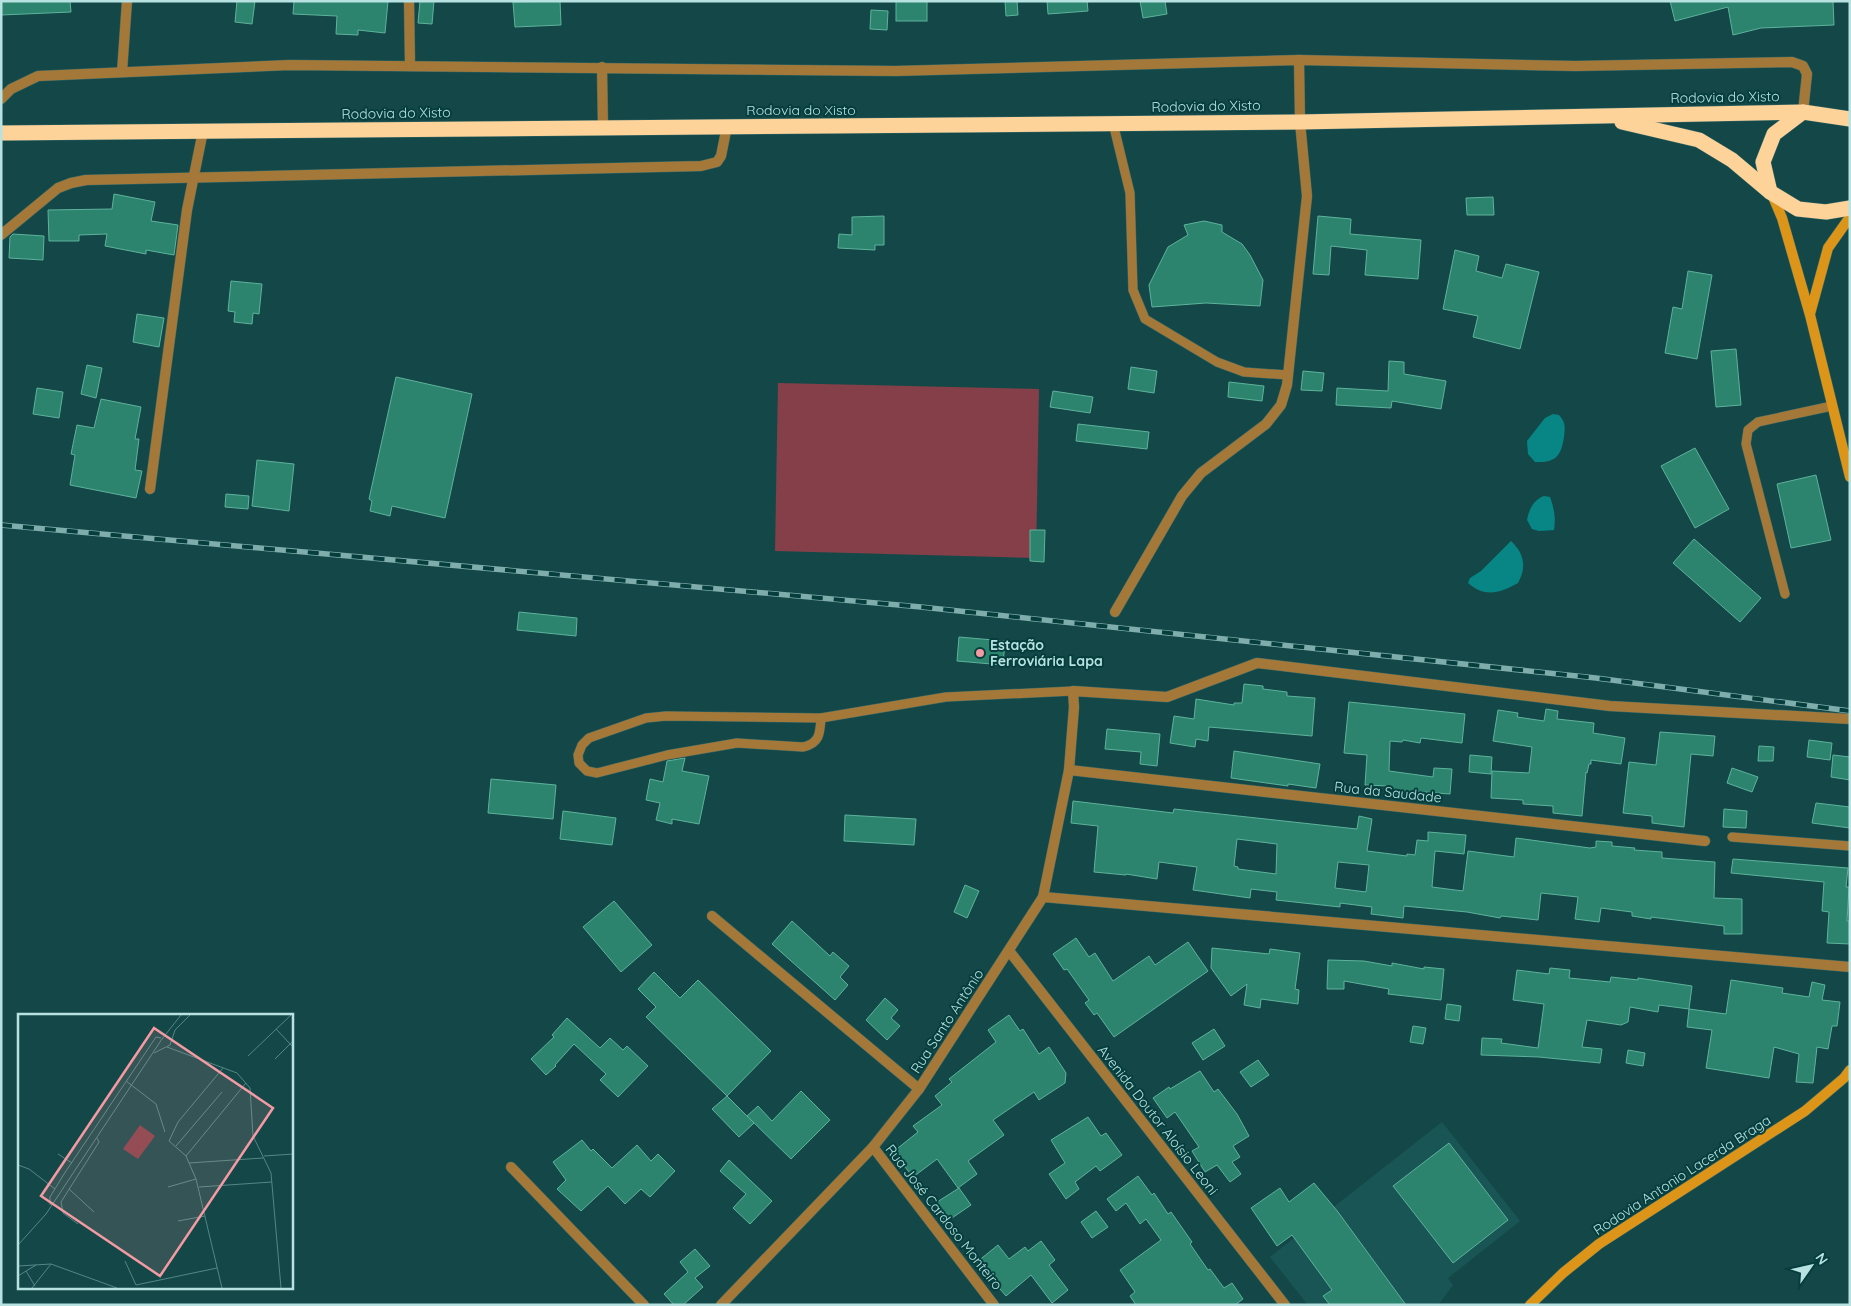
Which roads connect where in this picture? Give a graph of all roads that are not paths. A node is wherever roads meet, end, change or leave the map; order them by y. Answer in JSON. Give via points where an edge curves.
{"nodes":[{"id":1,"x":127,"y":1,"type":"edge"},
{"id":2,"x":409,"y":1,"type":"edge"},
{"id":3,"x":1299,"y":60,"type":"junction"},
{"id":4,"x":410,"y":65,"type":"junction"},
{"id":5,"x":602,"y":67,"type":"junction"},
{"id":6,"x":122,"y":72,"type":"junction"},
{"id":7,"x":1,"y":99,"type":"edge"},
{"id":8,"x":1803,"y":112,"type":"junction"},
{"id":9,"x":1601,"y":116,"type":"junction"},
{"id":10,"x":1850,"y":119,"type":"edge"},
{"id":11,"x":1300,"y":122,"type":"junction"},
{"id":12,"x":1113,"y":123,"type":"junction"},
{"id":13,"x":727,"y":126,"type":"junction"},
{"id":14,"x":604,"y":128,"type":"junction"},
{"id":15,"x":203,"y":131,"type":"junction"},
{"id":16,"x":1,"y":133,"type":"edge"},
{"id":17,"x":193,"y":179,"type":"junction"},
{"id":18,"x":1770,"y":192,"type":"junction"},
{"id":19,"x":1850,"y":208,"type":"edge"},
{"id":20,"x":1850,"y":217,"type":"edge"},
{"id":21,"x":1,"y":235,"type":"edge"},
{"id":22,"x":1810,"y":315,"type":"junction"},
{"id":23,"x":1288,"y":375,"type":"junction"},
{"id":24,"x":1832,"y":406,"type":"junction"},
{"id":25,"x":1850,"y":477,"type":"edge"},
{"id":26,"x":150,"y":489,"type":"dead end"},
{"id":27,"x":1785,"y":594,"type":"dead end"},
{"id":28,"x":1115,"y":612,"type":"dead end"},
{"id":29,"x":1073,"y":691,"type":"junction"},
{"id":30,"x":821,"y":718,"type":"junction"},
{"id":31,"x":1850,"y":719,"type":"edge"},
{"id":32,"x":1069,"y":770,"type":"junction"},
{"id":33,"x":1732,"y":836,"type":"dead end"},
{"id":34,"x":1705,"y":841,"type":"dead end"},
{"id":35,"x":1850,"y":846,"type":"edge"},
{"id":36,"x":1043,"y":897,"type":"junction"},
{"id":37,"x":712,"y":916,"type":"dead end"},
{"id":38,"x":1010,"y":952,"type":"junction"},
{"id":39,"x":1850,"y":967,"type":"edge"},
{"id":40,"x":1850,"y":1070,"type":"edge"},
{"id":41,"x":919,"y":1089,"type":"junction"},
{"id":42,"x":873,"y":1147,"type":"junction"},
{"id":43,"x":511,"y":1167,"type":"dead end"},
{"id":44,"x":644,"y":1305,"type":"edge"},
{"id":45,"x":721,"y":1305,"type":"edge"},
{"id":46,"x":994,"y":1305,"type":"edge"},
{"id":47,"x":1285,"y":1305,"type":"edge"},
{"id":48,"x":1530,"y":1305,"type":"edge"}],
"edges":[{"from":1,"to":6,"type":"street"},
{"from":2,"to":4,"type":"street"},
{"from":3,"to":5,"type":"street","via":[[894,71]]},
{"from":3,"to":8,"type":"street","via":[[1575,66],[1792,62],[1803,66],[1807,74]]},
{"from":3,"to":11,"type":"street"},
{"from":4,"to":5,"type":"street"},
{"from":4,"to":6,"type":"street","via":[[290,65]]},
{"from":5,"to":14,"type":"street"},
{"from":6,"to":7,"type":"street","via":[[38,76],[11,89]]},
{"from":8,"to":9,"type":"highway","name":"Rodovia do Xisto"},
{"from":8,"to":10,"type":"highway","name":"Rodovia do Xisto"},
{"from":8,"to":18,"type":"highway","via":[[1774,134],[1763,162]]},
{"from":9,"to":11,"type":"highway","name":"Rodovia do Xisto"},
{"from":9,"to":18,"type":"highway","name":"Rodovia do Xisto","via":[[1699,140],[1732,160]]},
{"from":11,"to":12,"type":"highway","name":"Rodovia do Xisto"},
{"from":11,"to":23,"type":"street","via":[[1307,196]]},
{"from":12,"to":13,"type":"highway","name":"Rodovia do Xisto"},
{"from":12,"to":23,"type":"lane","via":[[1130,193],[1133,290],[1145,319],[1218,362],[1244,372]]},
{"from":13,"to":14,"type":"highway","name":"Rodovia do Xisto"},
{"from":13,"to":17,"type":"street","via":[[717,162],[701,166]]},
{"from":14,"to":15,"type":"highway","name":"Rodovia do Xisto"},
{"from":15,"to":16,"type":"highway","name":"Rodovia do Xisto"},
{"from":15,"to":17,"type":"street"},
{"from":17,"to":21,"type":"street","via":[[86,180],[71,183],[58,188]]},
{"from":17,"to":26,"type":"street"},
{"from":18,"to":19,"type":"highway","name":"Rodovia do Xisto","via":[[1798,209],[1826,212]]},
{"from":18,"to":22,"type":"main road","via":[[1782,218]]},
{"from":20,"to":22,"type":"main road","via":[[1828,248]]},
{"from":22,"to":24,"type":"main road"},
{"from":23,"to":28,"type":"street","via":[[1281,405],[1266,424],[1201,473],[1182,496]]},
{"from":24,"to":25,"type":"main road"},
{"from":24,"to":27,"type":"lane","via":[[1758,422],[1748,430],[1746,444]]},
{"from":29,"to":30,"type":"lane","via":[[946,698]]},
{"from":29,"to":31,"type":"street","via":[[1168,697],[1258,663],[1610,706]]},
{"from":29,"to":32,"type":"street","name":"Rua Santo Antônio"},
{"from":30,"to":30,"type":"lane","via":[[818,737],[813,745],[803,747],[737,743],[667,755],[597,773],[587,771],[579,763],[578,755],[589,738],[646,718]]},
{"from":32,"to":34,"type":"street","name":"Rua da Saudade"},
{"from":32,"to":36,"type":"street","name":"Rua Santo Antônio"},
{"from":33,"to":35,"type":"lane"},
{"from":36,"to":38,"type":"street","name":"Rua Santo Antônio"},
{"from":36,"to":39,"type":"street"},
{"from":37,"to":41,"type":"street"},
{"from":38,"to":41,"type":"street","name":"Rua Santo Antônio"},
{"from":38,"to":47,"type":"street","name":"Avenida Doutor Aloísio Leoni"},
{"from":40,"to":48,"type":"main road","name":"Rodovia Antonio Lacerda Braga","via":[[1805,1111],[1599,1244]]},
{"from":41,"to":42,"type":"street","name":"Rua Santo Antônio"},
{"from":42,"to":45,"type":"street","name":"Rua Santo Antônio"},
{"from":42,"to":46,"type":"street","name":"Rua José Cardoso Monteiro"},
{"from":43,"to":44,"type":"street"}]}
